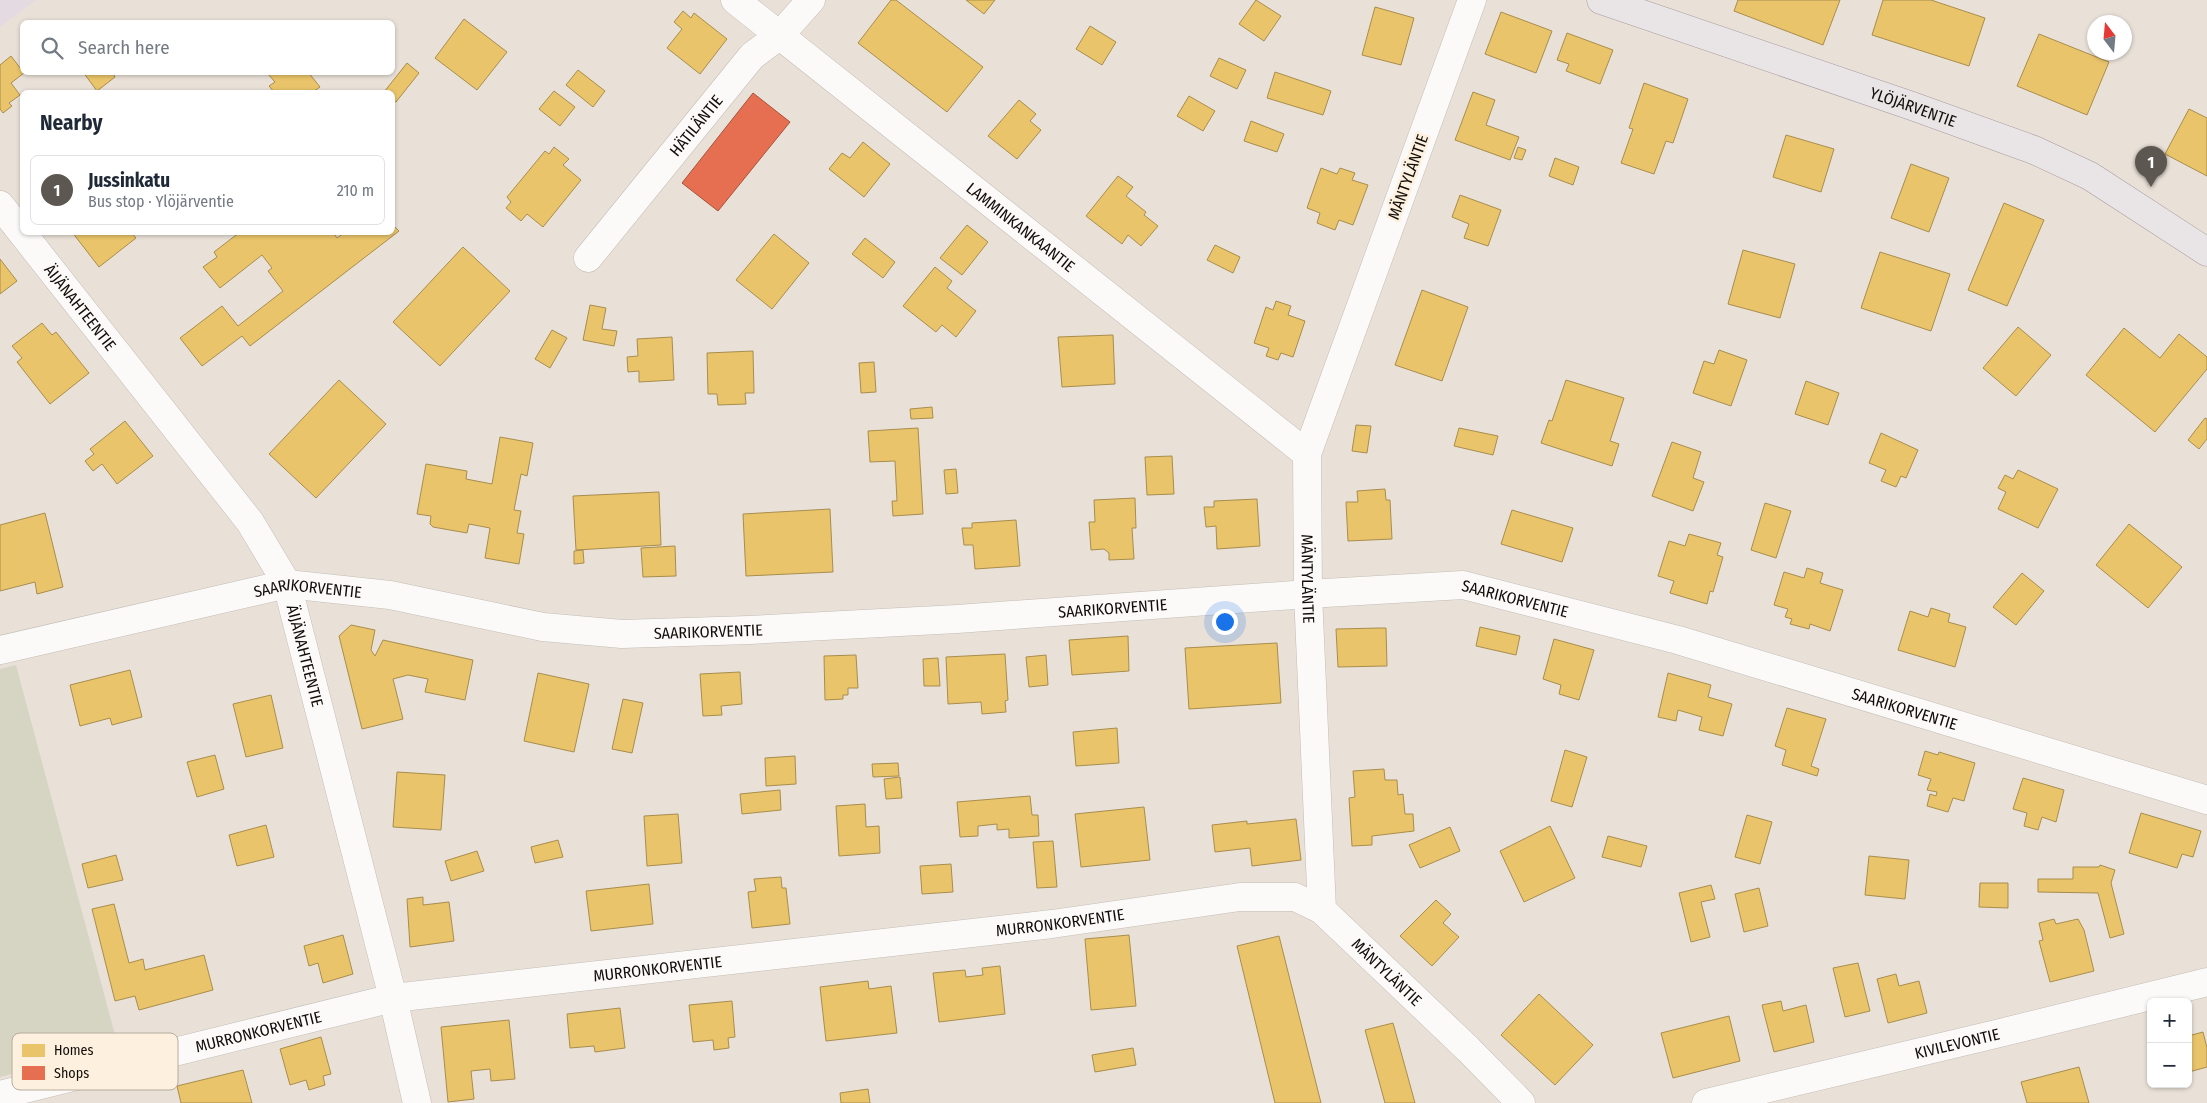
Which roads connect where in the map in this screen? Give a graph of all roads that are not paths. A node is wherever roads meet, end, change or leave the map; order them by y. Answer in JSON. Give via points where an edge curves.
{"nodes":[{"id":1,"x":735,"y":0,"type":"edge"},
{"id":2,"x":811,"y":0,"type":"edge"},
{"id":3,"x":1472,"y":0,"type":"edge"},
{"id":4,"x":1601,"y":0,"type":"edge"},
{"id":5,"x":780,"y":35,"type":"junction"},
{"id":6,"x":0,"y":205,"type":"edge"},
{"id":7,"x":20,"y":230,"type":"edge"},
{"id":8,"x":24,"y":235,"type":"edge"},
{"id":9,"x":2207,"y":252,"type":"edge"},
{"id":10,"x":588,"y":258,"type":"dead end"},
{"id":11,"x":1307,"y":454,"type":"junction"},
{"id":12,"x":287,"y":584,"type":"junction"},
{"id":13,"x":1308,"y":594,"type":"junction"},
{"id":14,"x":0,"y":650,"type":"edge"},
{"id":15,"x":2207,"y":800,"type":"edge"},
{"id":16,"x":1322,"y":910,"type":"junction"},
{"id":17,"x":2207,"y":982,"type":"edge"},
{"id":18,"x":393,"y":998,"type":"junction"},
{"id":19,"x":178,"y":1051,"type":"edge"},
{"id":20,"x":20,"y":1090,"type":"edge"},
{"id":21,"x":0,"y":1095,"type":"edge"},
{"id":22,"x":418,"y":1103,"type":"edge"},
{"id":23,"x":1521,"y":1103,"type":"edge"},
{"id":24,"x":1706,"y":1103,"type":"edge"}],
"edges":[{"from":1,"to":5,"type":"street","name":"LAMMINKANKAANTIE"},
{"from":2,"to":5,"type":"street","name":"HÄTILÄNTIE"},
{"from":3,"to":11,"type":"street","name":"MÄNTYLÄNTIE"},
{"from":4,"to":9,"type":"main road","name":"YLÖJÄRVENTIE","via":[[2034,150],[2090,176]]},
{"from":5,"to":10,"type":"street","name":"HÄTILÄNTIE","via":[[752,56]]},
{"from":5,"to":11,"type":"street","name":"LAMMINKANKAANTIE"},
{"from":6,"to":7,"type":"street","name":"ÄIJÄNAHTEENTIE"},
{"from":8,"to":12,"type":"street","name":"ÄIJÄNAHTEENTIE","via":[[250,522]]},
{"from":11,"to":13,"type":"street","name":"MÄNTYLÄNTIE"},
{"from":12,"to":13,"type":"street","name":"SAARIKORVENTIE","via":[[390,594],[543,628],[622,634],[957,619]]},
{"from":12,"to":14,"type":"street","name":"SAARIKORVENTIE"},
{"from":12,"to":18,"type":"street","name":"ÄIJÄNAHTEENTIE"},
{"from":13,"to":15,"type":"street","name":"SAARIKORVENTIE","via":[[1464,585],[1678,640]]},
{"from":13,"to":16,"type":"street","name":"MÄNTYLÄNTIE"},
{"from":16,"to":18,"type":"street","name":"MURRONKORVENTIE","via":[[1295,897],[1240,897],[1052,924]]},
{"from":16,"to":23,"type":"street","name":"MÄNTYLÄNTIE"},
{"from":17,"to":24,"type":"street","name":"KIVILEVONTIE"},
{"from":18,"to":19,"type":"street","name":"MURRONKORVENTIE"},
{"from":18,"to":22,"type":"street","name":"ÄIJÄNAHTEENTIE"},
{"from":20,"to":21,"type":"street","name":"MURRONKORVENTIE"}]}
